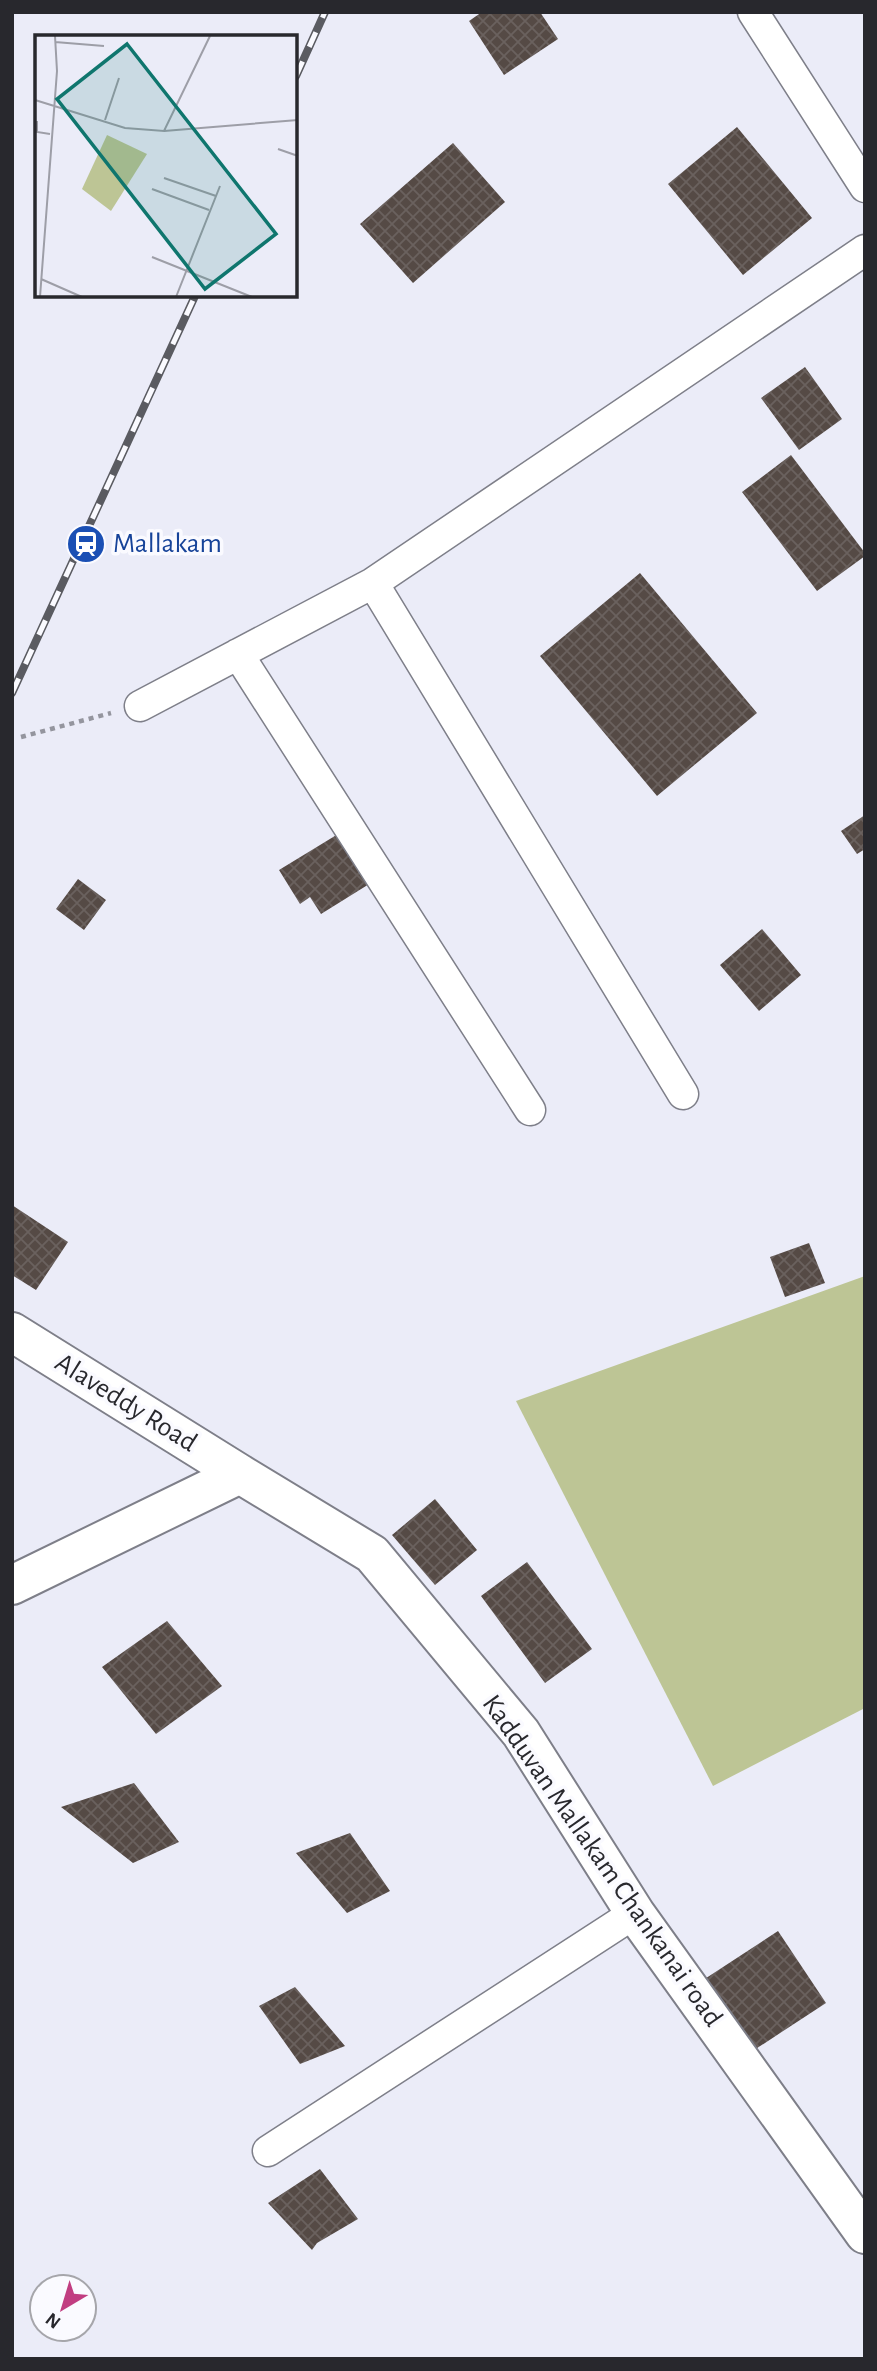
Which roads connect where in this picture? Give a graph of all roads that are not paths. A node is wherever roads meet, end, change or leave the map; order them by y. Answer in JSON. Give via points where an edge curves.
{"nodes":[{"id":1,"x":753,"y":12,"type":"edge"},
{"id":2,"x":865,"y":187,"type":"edge"},
{"id":3,"x":865,"y":250,"type":"edge"},
{"id":4,"x":373,"y":583,"type":"junction"},
{"id":5,"x":238,"y":654,"type":"junction"},
{"id":6,"x":140,"y":706,"type":"road end"},
{"id":7,"x":683,"y":1094,"type":"dead end"},
{"id":8,"x":530,"y":1110,"type":"dead end"},
{"id":9,"x":12,"y":1332,"type":"edge"},
{"id":10,"x":240,"y":1474,"type":"junction"},
{"id":11,"x":12,"y":1585,"type":"edge"},
{"id":12,"x":635,"y":1913,"type":"junction"},
{"id":13,"x":268,"y":2151,"type":"dead end"},
{"id":14,"x":865,"y":2234,"type":"edge"}],
"edges":[{"from":1,"to":2,"type":"street"},
{"from":3,"to":4,"type":"street"},
{"from":4,"to":5,"type":"street"},
{"from":4,"to":7,"type":"street"},
{"from":5,"to":6,"type":"street"},
{"from":5,"to":8,"type":"street"},
{"from":9,"to":10,"type":"main road","name":"Alaveddy Road"},
{"from":10,"to":11,"type":"main road"},
{"from":10,"to":12,"type":"main road","name":"Kadduvan Mallakam Chankanai road","via":[[372,1554],[521,1733]]},
{"from":12,"to":13,"type":"street"},
{"from":12,"to":14,"type":"main road","name":"Kadduvan Mallakam Chankanai road"}]}
